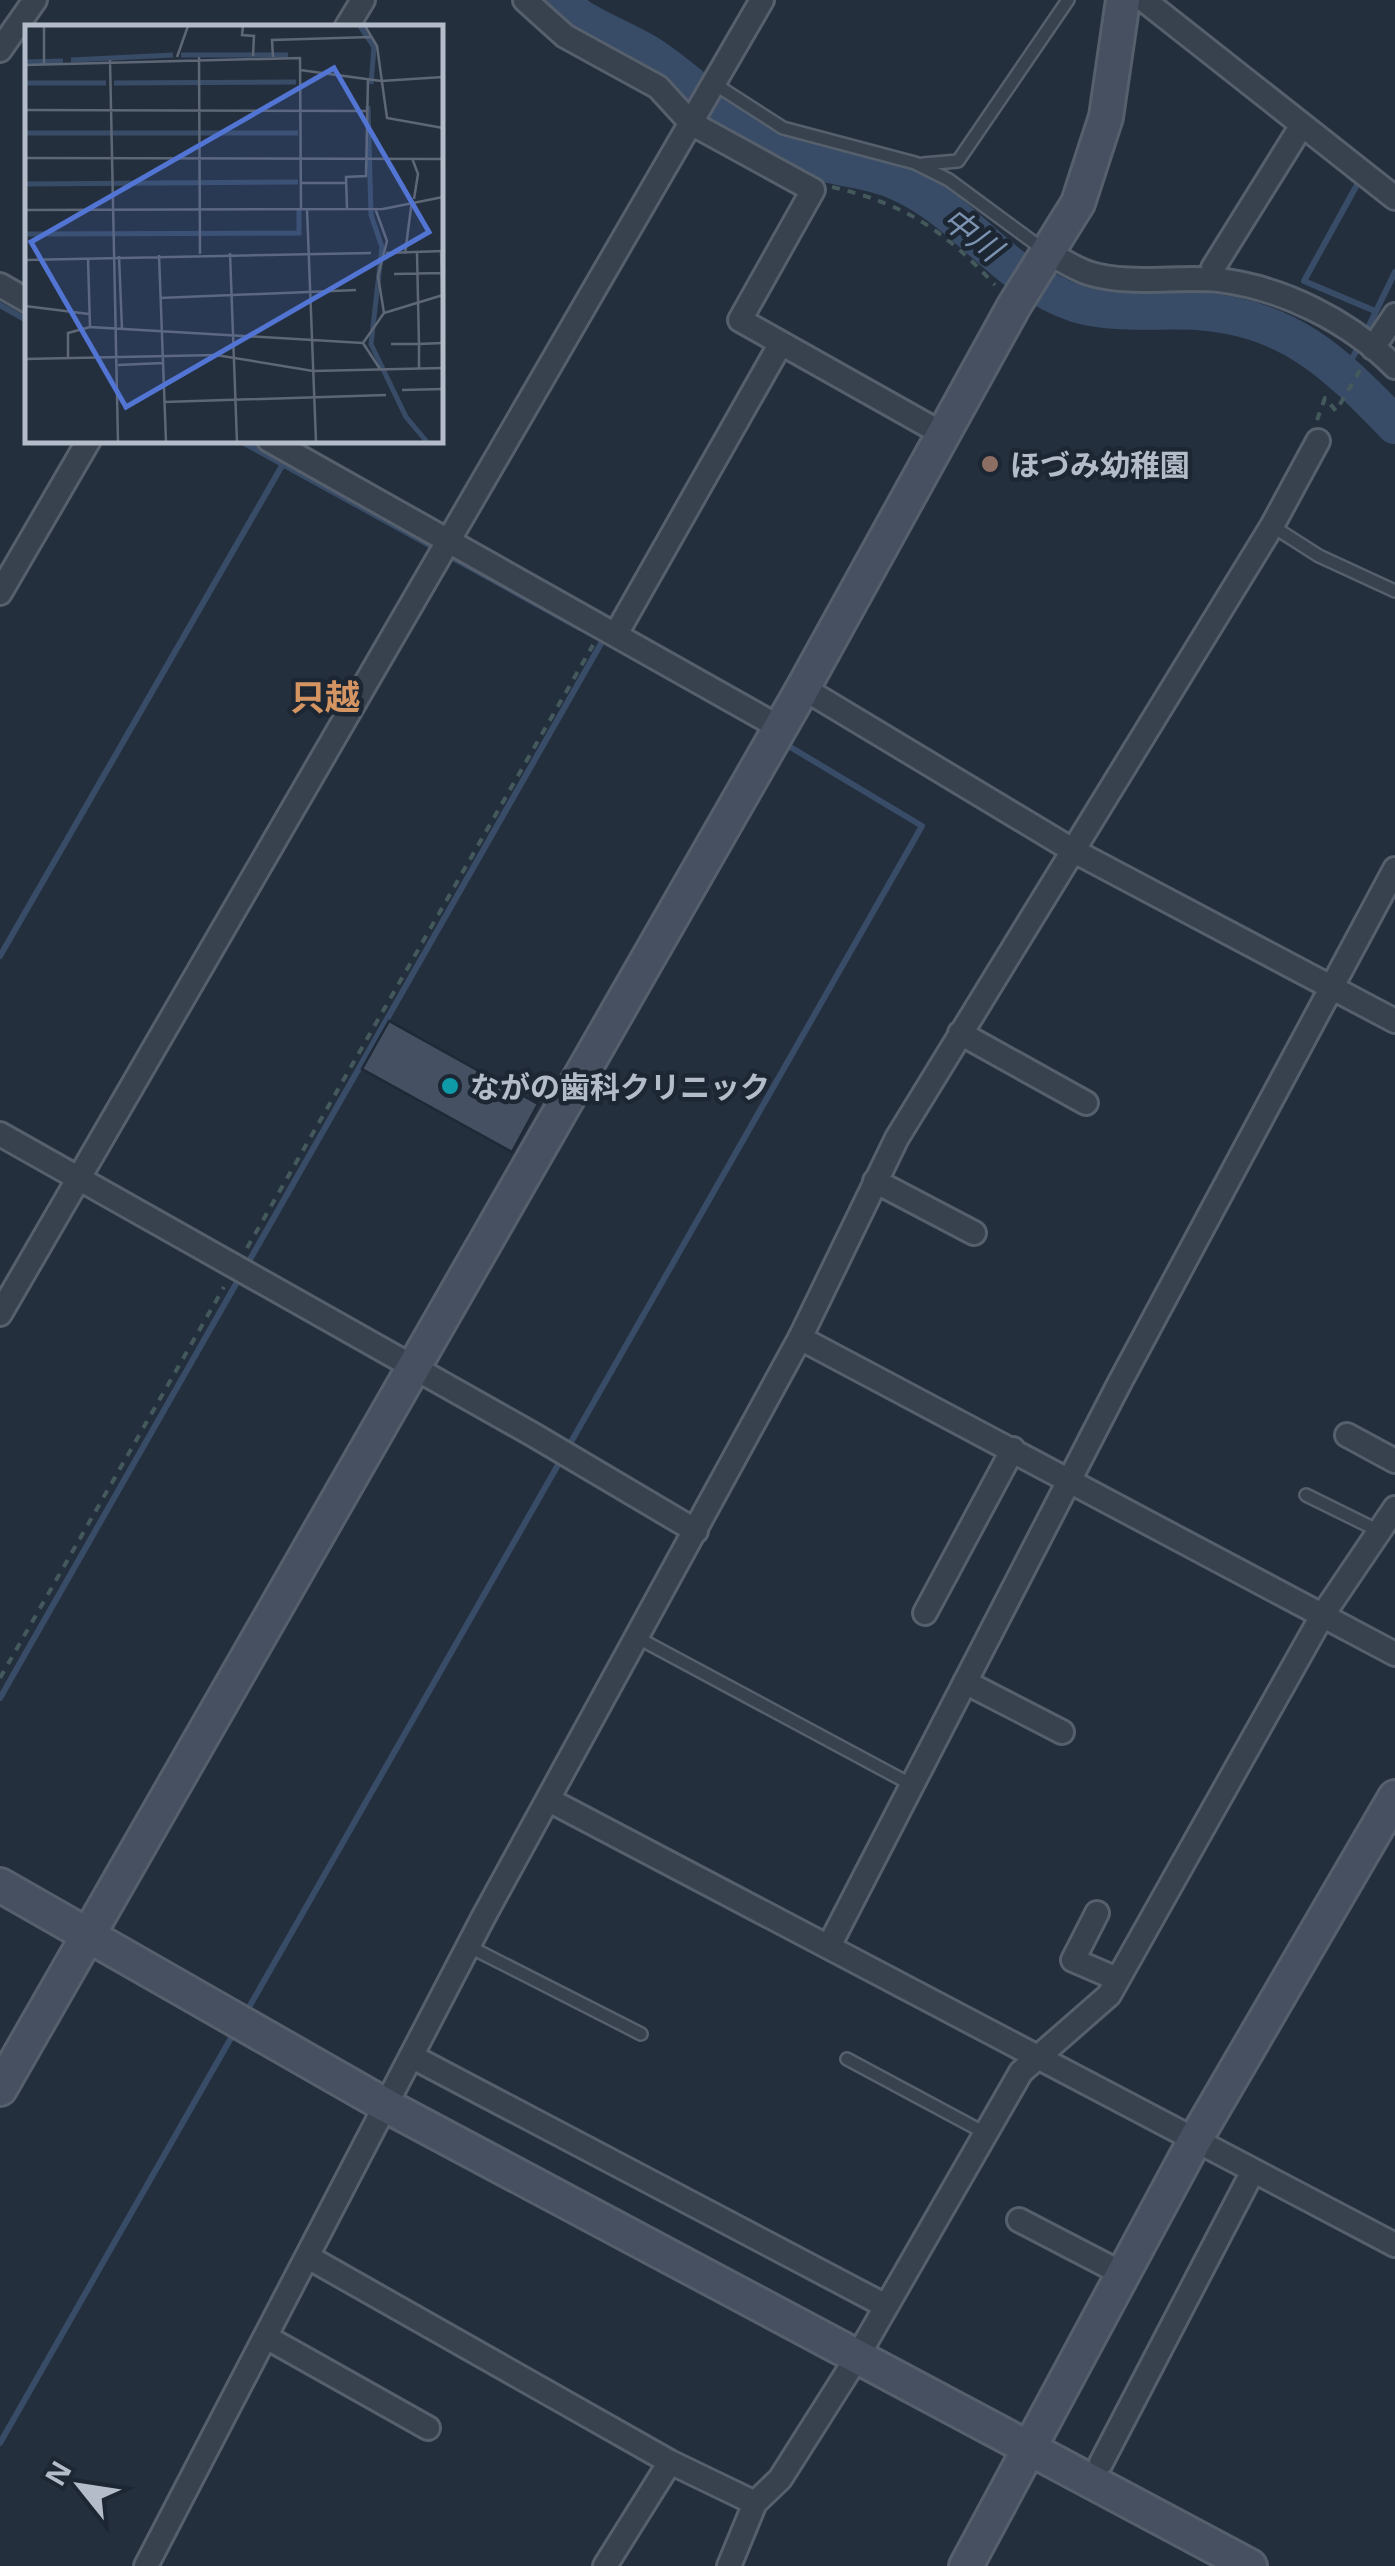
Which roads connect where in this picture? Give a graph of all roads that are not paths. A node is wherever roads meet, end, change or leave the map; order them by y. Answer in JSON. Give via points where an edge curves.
{"nodes":[{"id":1,"x":35,"y":0,"type":"edge"},
{"id":2,"x":363,"y":0,"type":"edge"},
{"id":3,"x":525,"y":0,"type":"edge"},
{"id":4,"x":1068,"y":0,"type":"edge"},
{"id":5,"x":1123,"y":0,"type":"edge"},
{"id":6,"x":1144,"y":0,"type":"edge"},
{"id":7,"x":760,"y":1,"type":"edge"},
{"id":8,"x":348,"y":25,"type":"edge"},
{"id":9,"x":0,"y":50,"type":"edge"},
{"id":10,"x":713,"y":83,"type":"junction"},
{"id":11,"x":691,"y":123,"type":"junction"},
{"id":12,"x":1302,"y":126,"type":"junction"},
{"id":13,"x":915,"y":163,"type":"junction"},
{"id":14,"x":1395,"y":198,"type":"edge"},
{"id":15,"x":1047,"y":252,"type":"junction"},
{"id":16,"x":1213,"y":268,"type":"dead end"},
{"id":17,"x":0,"y":285,"type":"edge"},
{"id":18,"x":25,"y":298,"type":"edge"},
{"id":19,"x":1395,"y":315,"type":"edge"},
{"id":20,"x":781,"y":343,"type":"junction"},
{"id":21,"x":1374,"y":348,"type":"junction"},
{"id":22,"x":1395,"y":368,"type":"edge"},
{"id":23,"x":941,"y":433,"type":"junction"},
{"id":24,"x":1318,"y":440,"type":"road end"},
{"id":25,"x":88,"y":442,"type":"edge"},
{"id":26,"x":273,"y":442,"type":"edge"},
{"id":27,"x":1272,"y":526,"type":"junction"},
{"id":28,"x":450,"y":544,"type":"junction"},
{"id":29,"x":1395,"y":592,"type":"edge"},
{"id":30,"x":0,"y":593,"type":"edge"},
{"id":31,"x":609,"y":631,"type":"junction"},
{"id":32,"x":802,"y":688,"type":"junction"},
{"id":33,"x":777,"y":726,"type":"junction"},
{"id":34,"x":1074,"y":851,"type":"junction"},
{"id":35,"x":1395,"y":869,"type":"edge"},
{"id":36,"x":1333,"y":986,"type":"junction"},
{"id":37,"x":1395,"y":1022,"type":"edge"},
{"id":38,"x":960,"y":1033,"type":"junction"},
{"id":39,"x":1086,"y":1102,"type":"dead end"},
{"id":40,"x":0,"y":1134,"type":"edge"},
{"id":41,"x":78,"y":1180,"type":"junction"},
{"id":42,"x":875,"y":1181,"type":"junction"},
{"id":43,"x":974,"y":1233,"type":"dead end"},
{"id":44,"x":0,"y":1314,"type":"edge"},
{"id":45,"x":800,"y":1338,"type":"junction"},
{"id":46,"x":412,"y":1369,"type":"junction"},
{"id":47,"x":1347,"y":1435,"type":"dead end"},
{"id":48,"x":1013,"y":1449,"type":"junction"},
{"id":49,"x":1395,"y":1460,"type":"edge"},
{"id":50,"x":1070,"y":1479,"type":"junction"},
{"id":51,"x":1306,"y":1495,"type":"dead end"},
{"id":52,"x":1395,"y":1508,"type":"edge"},
{"id":53,"x":696,"y":1531,"type":"junction"},
{"id":54,"x":1379,"y":1531,"type":"junction"},
{"id":55,"x":925,"y":1613,"type":"dead end"},
{"id":56,"x":1322,"y":1616,"type":"junction"},
{"id":57,"x":638,"y":1638,"type":"junction"},
{"id":58,"x":1395,"y":1654,"type":"edge"},
{"id":59,"x":966,"y":1682,"type":"junction"},
{"id":60,"x":1062,"y":1732,"type":"dead end"},
{"id":61,"x":912,"y":1786,"type":"junction"},
{"id":62,"x":1395,"y":1797,"type":"edge"},
{"id":63,"x":550,"y":1800,"type":"junction"},
{"id":64,"x":0,"y":1885,"type":"edge"},
{"id":65,"x":1097,"y":1912,"type":"dead end"},
{"id":66,"x":88,"y":1936,"type":"junction"},
{"id":67,"x":468,"y":1946,"type":"junction"},
{"id":68,"x":829,"y":1946,"type":"junction"},
{"id":69,"x":1117,"y":1979,"type":"junction"},
{"id":70,"x":641,"y":2034,"type":"dead end"},
{"id":71,"x":411,"y":2056,"type":"junction"},
{"id":72,"x":1036,"y":2056,"type":"junction"},
{"id":73,"x":846,"y":2059,"type":"dead end"},
{"id":74,"x":0,"y":2089,"type":"edge"},
{"id":75,"x":386,"y":2105,"type":"junction"},
{"id":76,"x":984,"y":2133,"type":"junction"},
{"id":77,"x":1194,"y":2140,"type":"junction"},
{"id":78,"x":1253,"y":2171,"type":"junction"},
{"id":79,"x":1019,"y":2220,"type":"dead end"},
{"id":80,"x":1395,"y":2245,"type":"edge"},
{"id":81,"x":308,"y":2257,"type":"junction"},
{"id":82,"x":1123,"y":2274,"type":"junction"},
{"id":83,"x":886,"y":2306,"type":"junction"},
{"id":84,"x":266,"y":2336,"type":"junction"},
{"id":85,"x":856,"y":2359,"type":"junction"},
{"id":86,"x":428,"y":2428,"type":"dead end"},
{"id":87,"x":1029,"y":2451,"type":"junction"},
{"id":88,"x":670,"y":2462,"type":"junction"},
{"id":89,"x":1101,"y":2463,"type":"dead end"},
{"id":90,"x":755,"y":2503,"type":"junction"},
{"id":91,"x":146,"y":2566,"type":"edge"},
{"id":92,"x":606,"y":2566,"type":"edge"},
{"id":93,"x":729,"y":2566,"type":"edge"},
{"id":94,"x":966,"y":2566,"type":"edge"},
{"id":95,"x":1250,"y":2566,"type":"edge"}],
"edges":[{"from":1,"to":9,"type":"street"},
{"from":2,"to":8,"type":"street"},
{"from":3,"to":11,"type":"street","via":[[565,36],[658,87]]},
{"from":4,"to":13,"type":"lane","via":[[958,162]]},
{"from":5,"to":15,"type":"street","via":[[1095,162]]},
{"from":6,"to":12,"type":"street"},
{"from":7,"to":10,"type":"street"},
{"from":10,"to":11,"type":"street"},
{"from":10,"to":13,"type":"lane","via":[[783,128]]},
{"from":11,"to":20,"type":"street","via":[[813,190],[740,320]]},
{"from":11,"to":28,"type":"street"},
{"from":12,"to":14,"type":"street"},
{"from":12,"to":16,"type":"street"},
{"from":13,"to":15,"type":"lane"},
{"from":15,"to":21,"type":"street","via":[[1086,272],[1125,280],[1216,280],[1266,288]]},
{"from":15,"to":23,"type":"street"},
{"from":17,"to":18,"type":"street"},
{"from":19,"to":21,"type":"street"},
{"from":20,"to":23,"type":"street"},
{"from":20,"to":31,"type":"street"},
{"from":21,"to":22,"type":"street"},
{"from":23,"to":32,"type":"street"},
{"from":24,"to":27,"type":"street"},
{"from":25,"to":30,"type":"street"},
{"from":26,"to":28,"type":"street"},
{"from":27,"to":29,"type":"lane"},
{"from":27,"to":34,"type":"street"},
{"from":28,"to":31,"type":"street"},
{"from":28,"to":41,"type":"street"},
{"from":31,"to":33,"type":"street"},
{"from":32,"to":33,"type":"street"},
{"from":32,"to":34,"type":"street"},
{"from":33,"to":46,"type":"street"},
{"from":34,"to":36,"type":"street"},
{"from":34,"to":38,"type":"street"},
{"from":35,"to":36,"type":"street"},
{"from":36,"to":37,"type":"street"},
{"from":36,"to":50,"type":"street"},
{"from":38,"to":39,"type":"street"},
{"from":38,"to":42,"type":"street"},
{"from":40,"to":41,"type":"street"},
{"from":41,"to":44,"type":"street"},
{"from":41,"to":46,"type":"street"},
{"from":42,"to":43,"type":"street"},
{"from":42,"to":45,"type":"street"},
{"from":45,"to":48,"type":"street"},
{"from":45,"to":53,"type":"street"},
{"from":46,"to":53,"type":"street"},
{"from":46,"to":66,"type":"street"},
{"from":47,"to":49,"type":"street"},
{"from":48,"to":50,"type":"street"},
{"from":48,"to":55,"type":"street"},
{"from":50,"to":56,"type":"street"},
{"from":50,"to":59,"type":"street"},
{"from":51,"to":54,"type":"lane"},
{"from":52,"to":54,"type":"street"},
{"from":53,"to":57,"type":"street"},
{"from":54,"to":56,"type":"street"},
{"from":56,"to":58,"type":"street"},
{"from":56,"to":69,"type":"street"},
{"from":57,"to":61,"type":"lane"},
{"from":57,"to":63,"type":"street"},
{"from":59,"to":60,"type":"street"},
{"from":59,"to":61,"type":"street"},
{"from":61,"to":68,"type":"street"},
{"from":62,"to":77,"type":"street"},
{"from":63,"to":67,"type":"street"},
{"from":63,"to":68,"type":"street"},
{"from":64,"to":66,"type":"street"},
{"from":65,"to":69,"type":"street","via":[[1072,1960]]},
{"from":66,"to":74,"type":"street"},
{"from":66,"to":75,"type":"street"},
{"from":67,"to":70,"type":"lane"},
{"from":67,"to":71,"type":"street"},
{"from":68,"to":72,"type":"street"},
{"from":69,"to":72,"type":"street","via":[[1108,1995]]},
{"from":71,"to":75,"type":"street"},
{"from":71,"to":83,"type":"street"},
{"from":72,"to":76,"type":"street"},
{"from":72,"to":77,"type":"street"},
{"from":73,"to":76,"type":"lane"},
{"from":75,"to":81,"type":"street"},
{"from":75,"to":85,"type":"street"},
{"from":76,"to":83,"type":"street"},
{"from":77,"to":78,"type":"street"},
{"from":77,"to":82,"type":"street"},
{"from":78,"to":80,"type":"street"},
{"from":78,"to":89,"type":"street"},
{"from":79,"to":82,"type":"street"},
{"from":81,"to":84,"type":"street"},
{"from":81,"to":88,"type":"street"},
{"from":82,"to":87,"type":"street"},
{"from":83,"to":85,"type":"street"},
{"from":84,"to":86,"type":"street"},
{"from":84,"to":91,"type":"street"},
{"from":85,"to":87,"type":"street"},
{"from":85,"to":90,"type":"street","via":[[780,2480]]},
{"from":87,"to":94,"type":"street"},
{"from":87,"to":95,"type":"street"},
{"from":88,"to":90,"type":"street"},
{"from":88,"to":92,"type":"street"},
{"from":90,"to":93,"type":"street"}]}
